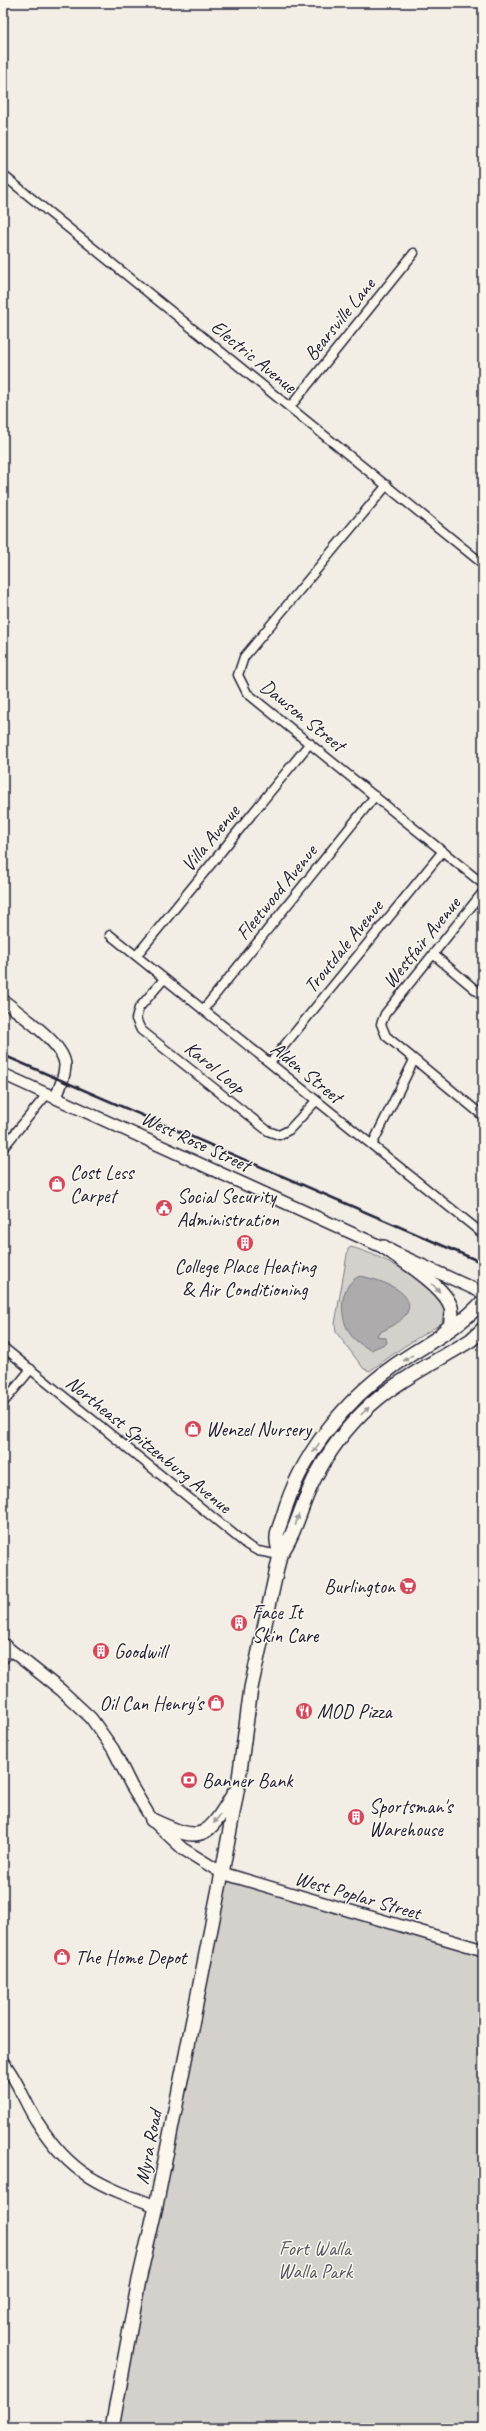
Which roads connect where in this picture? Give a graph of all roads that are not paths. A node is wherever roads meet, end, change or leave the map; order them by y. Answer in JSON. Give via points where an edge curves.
{"nodes":[{"id":1,"x":3,"y":174,"type":"edge"},
{"id":2,"x":414,"y":252,"type":"dead end"},
{"id":3,"x":290,"y":407,"type":"junction"},
{"id":4,"x":386,"y":486,"type":"junction"},
{"id":5,"x":483,"y":564,"type":"edge"},
{"id":6,"x":310,"y":743,"type":"junction"},
{"id":7,"x":375,"y":796,"type":"junction"},
{"id":8,"x":443,"y":851,"type":"junction"},
{"id":9,"x":483,"y":884,"type":"edge"},
{"id":10,"x":483,"y":892,"type":"edge"},
{"id":11,"x":110,"y":935,"type":"dead end"},
{"id":12,"x":433,"y":954,"type":"junction"},
{"id":13,"x":136,"y":956,"type":"junction"},
{"id":14,"x":164,"y":978,"type":"junction"},
{"id":15,"x":483,"y":996,"type":"edge"},
{"id":16,"x":3,"y":1000,"type":"edge"},
{"id":17,"x":203,"y":1010,"type":"junction"},
{"id":18,"x":414,"y":1060,"type":"junction"},
{"id":19,"x":270,"y":1063,"type":"junction"},
{"id":20,"x":3,"y":1074,"type":"edge"},
{"id":21,"x":52,"y":1095,"type":"junction"},
{"id":22,"x":316,"y":1101,"type":"junction"},
{"id":23,"x":483,"y":1116,"type":"edge"},
{"id":24,"x":372,"y":1145,"type":"junction"},
{"id":25,"x":3,"y":1148,"type":"edge"},
{"id":26,"x":483,"y":1234,"type":"edge"},
{"id":27,"x":384,"y":1247,"type":"junction"},
{"id":28,"x":483,"y":1293,"type":"edge"},
{"id":29,"x":483,"y":1301,"type":"edge"},
{"id":30,"x":483,"y":1329,"type":"edge"},
{"id":31,"x":432,"y":1342,"type":"junction"},
{"id":32,"x":3,"y":1347,"type":"edge"},
{"id":33,"x":31,"y":1370,"type":"junction"},
{"id":34,"x":3,"y":1403,"type":"edge"},
{"id":35,"x":280,"y":1554,"type":"junction"},
{"id":36,"x":7,"y":1647,"type":"edge"},
{"id":37,"x":3,"y":1660,"type":"edge"},
{"id":38,"x":238,"y":1786,"type":"junction"},
{"id":39,"x":152,"y":1820,"type":"junction"},
{"id":40,"x":222,"y":1873,"type":"junction"},
{"id":41,"x":483,"y":1950,"type":"edge"},
{"id":42,"x":3,"y":2062,"type":"edge"},
{"id":43,"x":156,"y":2206,"type":"junction"},
{"id":44,"x":112,"y":2428,"type":"edge"}],
"edges":[{"from":1,"to":3,"type":"street","name":"Electric Avenue"},
{"from":2,"to":3,"type":"street","name":"Bearsville Lane"},
{"from":3,"to":4,"type":"street","name":"Electric Avenue"},
{"from":4,"to":5,"type":"street","name":"Electric Avenue"},
{"from":4,"to":6,"type":"street","name":"Dawson Street","via":[[244,657],[238,675],[247,693]]},
{"from":6,"to":7,"type":"street","name":"Dawson Street"},
{"from":6,"to":13,"type":"street","name":"Villa Avenue"},
{"from":7,"to":8,"type":"street","name":"Dawson Street"},
{"from":7,"to":17,"type":"street","name":"Fleetwood Avenue"},
{"from":8,"to":9,"type":"street","name":"Dawson Street"},
{"from":8,"to":19,"type":"street","name":"Troutdale Avenue"},
{"from":10,"to":12,"type":"street","name":"Westfair Avenue"},
{"from":11,"to":13,"type":"street","name":"Alden Street"},
{"from":12,"to":15,"type":"street"},
{"from":12,"to":18,"type":"street","name":"Westfair Avenue","via":[[385,1014],[381,1024],[386,1036]]},
{"from":13,"to":14,"type":"street","name":"Alden Street"},
{"from":14,"to":17,"type":"street","name":"Alden Street"},
{"from":14,"to":22,"type":"street","name":"Karol Loop","via":[[139,1008],[136,1019],[141,1030],[147,1035],[268,1131],[279,1135],[289,1130]]},
{"from":16,"to":21,"type":"main road","via":[[56,1044],[63,1056],[65,1066]]},
{"from":17,"to":19,"type":"street","name":"Alden Street"},
{"from":18,"to":23,"type":"street"},
{"from":18,"to":24,"type":"street"},
{"from":19,"to":22,"type":"street","name":"Alden Street"},
{"from":20,"to":21,"type":"main road","name":"West Rose Street"},
{"from":21,"to":25,"type":"street"},
{"from":21,"to":27,"type":"main road","name":"West Rose Street"},
{"from":22,"to":24,"type":"street","name":"Alden Street"},
{"from":24,"to":26,"type":"street","name":"Alden Street"},
{"from":27,"to":28,"type":"main road","name":"West Rose Street"},
{"from":27,"to":31,"type":"highway","one_way":true,"via":[[422,1274],[451,1307],[450,1326]]},
{"from":29,"to":31,"type":"highway","via":[[458,1325]]},
{"from":35,"to":30,"type":"highway","one_way":true,"via":[[291,1540],[301,1506],[317,1473],[336,1443],[358,1417],[381,1396],[471,1340]]},
{"from":31,"to":35,"type":"highway","one_way":true,"via":[[395,1365],[373,1383],[349,1405],[326,1433],[305,1464],[288,1498],[276,1538]]},
{"from":32,"to":33,"type":"street","name":"Northeast Spitzenburg Avenue"},
{"from":33,"to":34,"type":"street"},
{"from":33,"to":35,"type":"street","name":"Northeast Spitzenburg Avenue","via":[[247,1545],[258,1551]]},
{"from":35,"to":38,"type":"highway","name":"Myra Road","via":[[251,1688]]},
{"from":36,"to":37,"type":"street"},
{"from":36,"to":39,"type":"main road","name":"West Poplar Street","via":[[61,1690],[91,1718],[113,1749]]},
{"from":38,"to":39,"type":"highway","one_way":true,"via":[[216,1822],[205,1831],[191,1835],[180,1833]]},
{"from":38,"to":40,"type":"highway","name":"Myra Road"},
{"from":39,"to":40,"type":"main road","name":"West Poplar Street","via":[[183,1849]]},
{"from":40,"to":41,"type":"main road","name":"West Poplar Street"},
{"from":40,"to":43,"type":"highway","name":"Myra Road"},
{"from":42,"to":43,"type":"main road","via":[[37,2123],[69,2162],[108,2189]]},
{"from":43,"to":44,"type":"highway","name":"Myra Road","via":[[139,2280]]}]}
